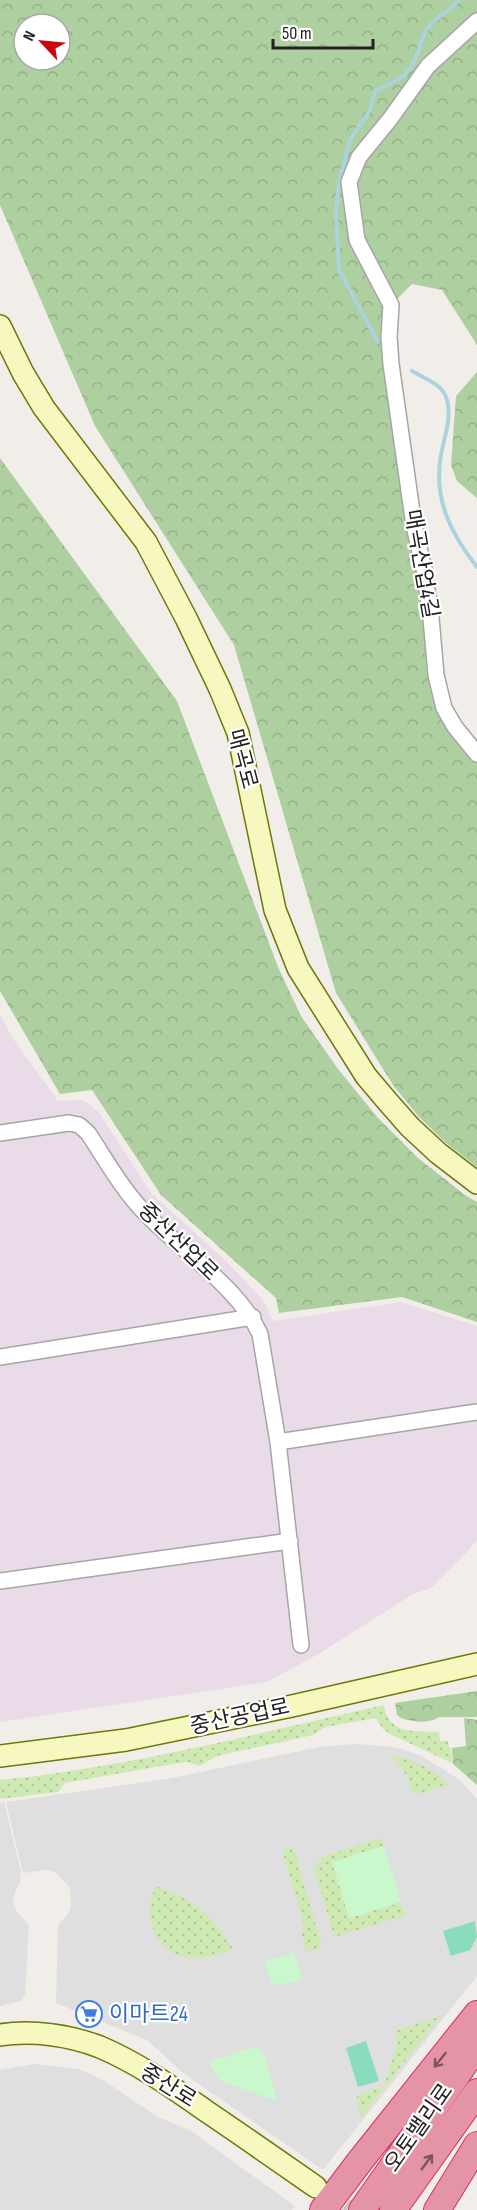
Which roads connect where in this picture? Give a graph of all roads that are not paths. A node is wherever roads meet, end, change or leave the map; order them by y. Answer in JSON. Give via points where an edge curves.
{"nodes":[{"id":1,"x":477,"y":21,"type":"edge"},
{"id":2,"x":0,"y":326,"type":"edge"},
{"id":3,"x":477,"y":754,"type":"edge"},
{"id":4,"x":0,"y":1133,"type":"edge"},
{"id":5,"x":477,"y":1182,"type":"edge"},
{"id":6,"x":253,"y":1317,"type":"junction"},
{"id":7,"x":0,"y":1357,"type":"edge"},
{"id":8,"x":477,"y":1412,"type":"edge"},
{"id":9,"x":278,"y":1442,"type":"junction"},
{"id":10,"x":290,"y":1541,"type":"junction"},
{"id":11,"x":0,"y":1581,"type":"edge"},
{"id":12,"x":301,"y":1645,"type":"dead end"},
{"id":13,"x":477,"y":1664,"type":"edge"},
{"id":14,"x":0,"y":1756,"type":"edge"},
{"id":15,"x":477,"y":2014,"type":"edge"},
{"id":16,"x":0,"y":2035,"type":"edge"},
{"id":17,"x":477,"y":2046,"type":"edge"},
{"id":18,"x":477,"y":2092,"type":"edge"},
{"id":19,"x":477,"y":2145,"type":"edge"},
{"id":20,"x":320,"y":2199,"type":"edge"},
{"id":21,"x":362,"y":2210,"type":"edge"},
{"id":22,"x":393,"y":2210,"type":"edge"},
{"id":23,"x":436,"y":2210,"type":"edge"}],
"edges":[{"from":1,"to":3,"type":"street","name":"매곡산업4길","via":[[428,66],[358,157],[349,182],[357,240],[391,305],[391,364],[424,569],[436,675],[444,708]]},
{"from":2,"to":5,"type":"street","name":"매곡로","via":[[44,408],[146,542],[220,689],[238,733],[275,910],[298,968],[380,1093],[410,1127]]},
{"from":4,"to":6,"type":"street","name":"중산산업로","via":[[79,1125],[139,1206]]},
{"from":6,"to":7,"type":"street"},
{"from":6,"to":9,"type":"street","name":"중산산업로","via":[[260,1334]]},
{"from":8,"to":9,"type":"street"},
{"from":9,"to":10,"type":"street","name":"중산산업로"},
{"from":10,"to":11,"type":"street"},
{"from":10,"to":12,"type":"street","name":"중산산업로"},
{"from":13,"to":14,"type":"street","name":"중산공업로","via":[[126,1740]]},
{"from":15,"to":20,"type":"highway","one_way":true,"via":[[366,2153]]},
{"from":16,"to":20,"type":"street","name":"중산로","via":[[40,2034],[71,2039],[125,2060],[193,2102]]},
{"from":17,"to":21,"type":"highway","name":"오토밸리로"},
{"from":22,"to":18,"type":"highway","name":"오토밸리로","one_way":true},
{"from":19,"to":23,"type":"highway"}]}
